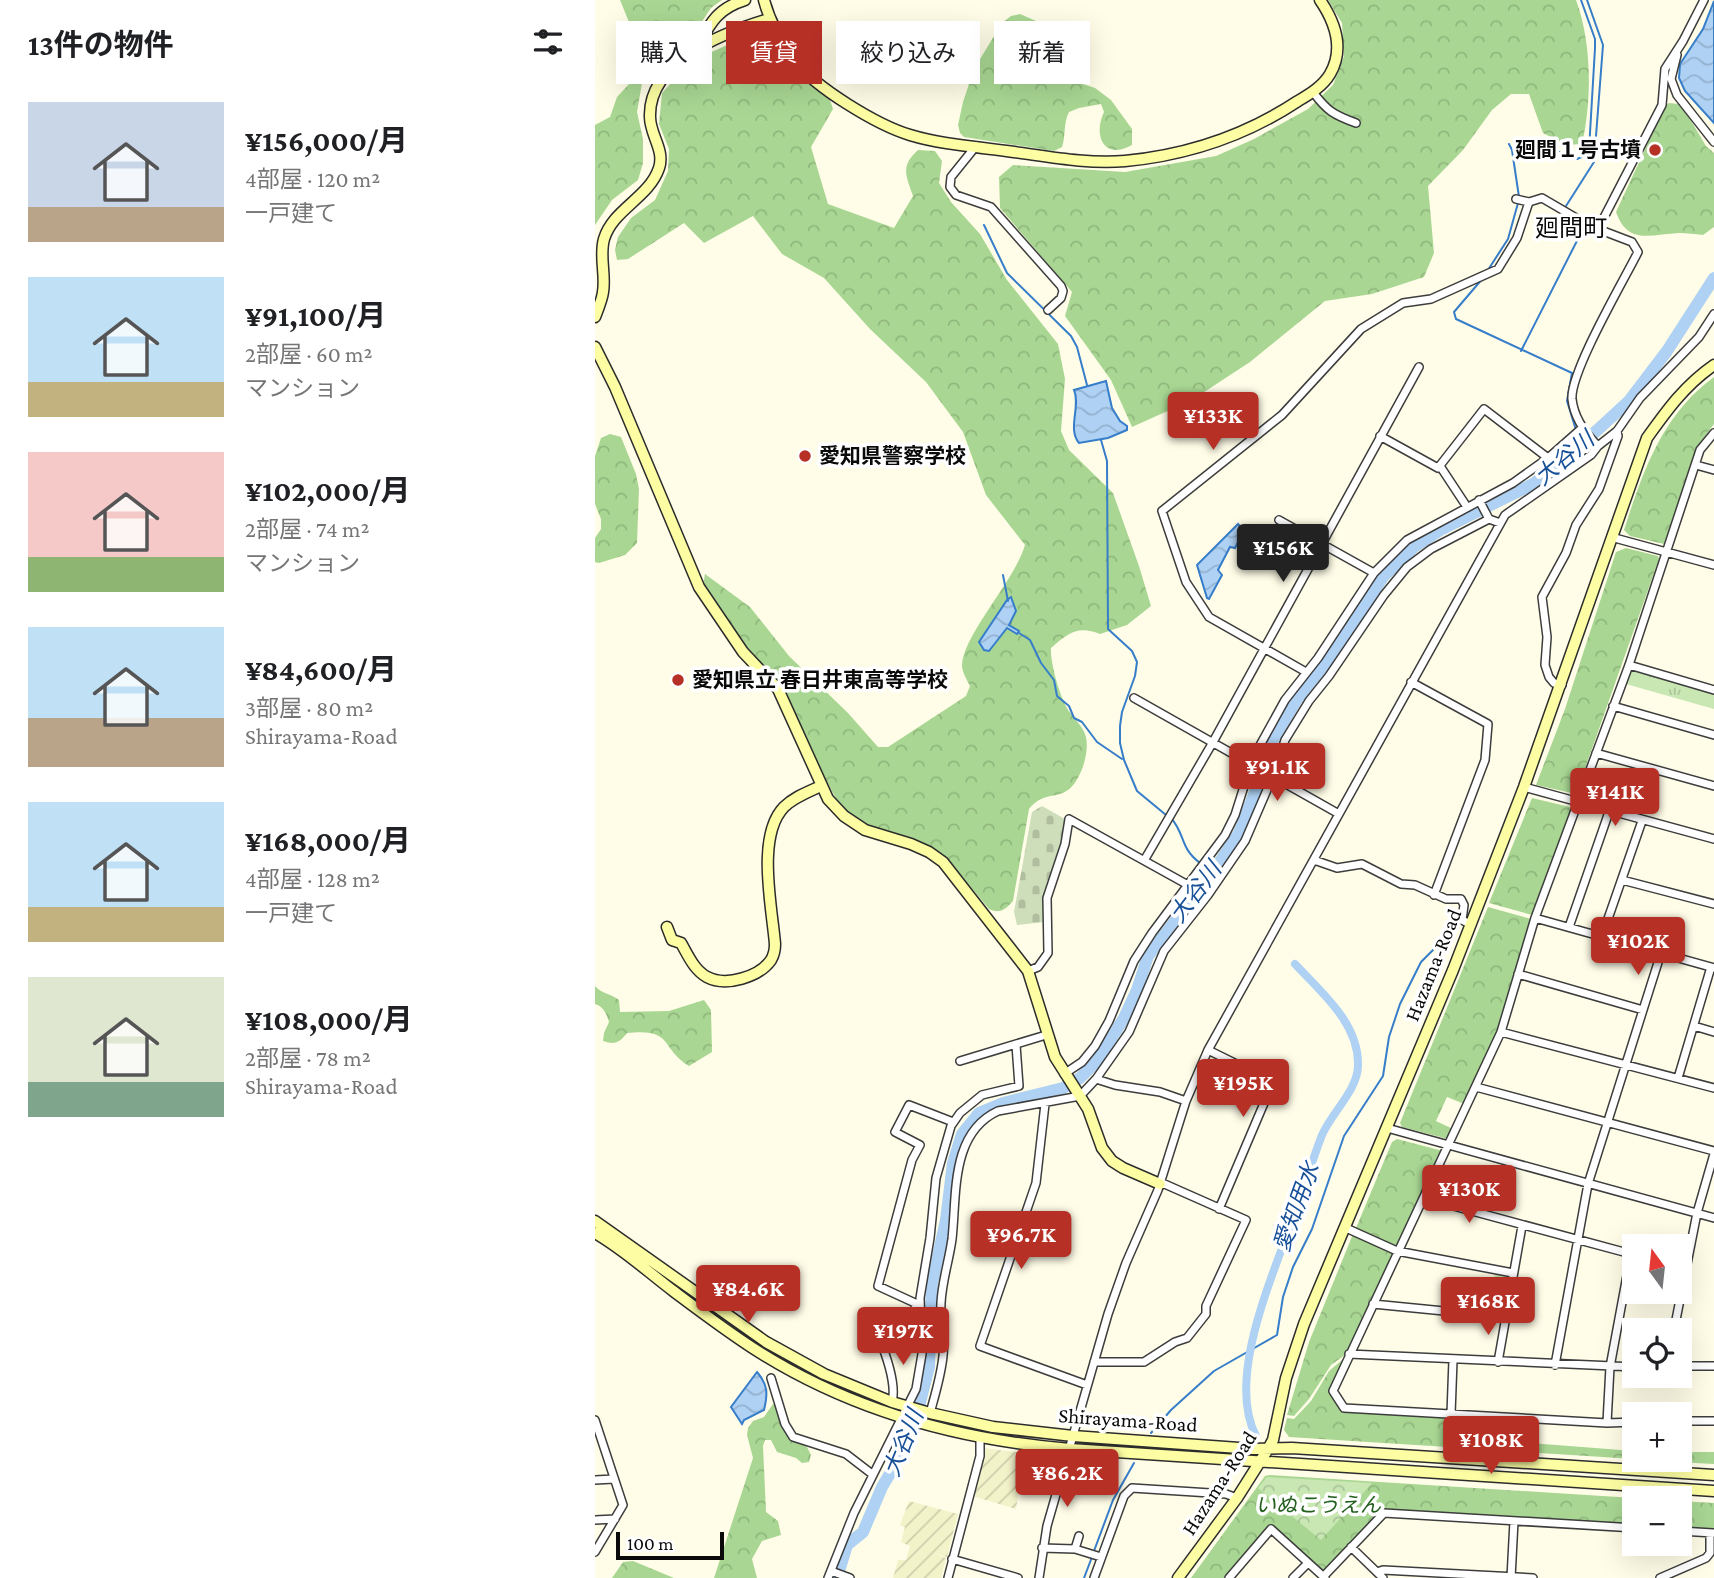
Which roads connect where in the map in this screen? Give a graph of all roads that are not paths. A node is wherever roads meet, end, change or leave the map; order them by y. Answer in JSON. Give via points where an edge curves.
{"nodes":[{"id":1,"x":745,"y":0,"type":"edge"},
{"id":2,"x":764,"y":0,"type":"edge"},
{"id":3,"x":1320,"y":0,"type":"edge"},
{"id":4,"x":1704,"y":0,"type":"edge"},
{"id":5,"x":769,"y":19,"type":"junction"},
{"id":6,"x":712,"y":22,"type":"edge"},
{"id":7,"x":712,"y":41,"type":"edge"},
{"id":8,"x":1677,"y":48,"type":"junction"},
{"id":9,"x":659,"y":84,"type":"edge"},
{"id":10,"x":1313,"y":92,"type":"junction"},
{"id":11,"x":1356,"y":123,"type":"dead end"},
{"id":12,"x":1714,"y":142,"type":"edge"},
{"id":13,"x":976,"y":146,"type":"junction"},
{"id":14,"x":1598,"y":229,"type":"junction"},
{"id":15,"x":1048,"y":310,"type":"dead end"},
{"id":16,"x":1714,"y":314,"type":"edge"},
{"id":17,"x":595,"y":317,"type":"edge"},
{"id":18,"x":595,"y":347,"type":"edge"},
{"id":19,"x":1714,"y":365,"type":"edge"},
{"id":20,"x":1419,"y":367,"type":"dead end"},
{"id":21,"x":1582,"y":428,"type":"junction"},
{"id":22,"x":1617,"y":431,"type":"junction"},
{"id":23,"x":1714,"y":433,"type":"edge"},
{"id":24,"x":1380,"y":436,"type":"junction"},
{"id":25,"x":1596,"y":444,"type":"junction"},
{"id":26,"x":1548,"y":458,"type":"junction"},
{"id":27,"x":1696,"y":465,"type":"junction"},
{"id":28,"x":1440,"y":466,"type":"junction"},
{"id":29,"x":1714,"y":470,"type":"edge"},
{"id":30,"x":1479,"y":500,"type":"junction"},
{"id":31,"x":1467,"y":507,"type":"junction"},
{"id":32,"x":1489,"y":519,"type":"junction"},
{"id":33,"x":1279,"y":520,"type":"dead end"},
{"id":34,"x":1500,"y":523,"type":"junction"},
{"id":35,"x":1611,"y":537,"type":"junction"},
{"id":36,"x":1321,"y":544,"type":"junction"},
{"id":37,"x":1667,"y":552,"type":"junction"},
{"id":38,"x":1714,"y":565,"type":"edge"},
{"id":39,"x":1374,"y":573,"type":"junction"},
{"id":40,"x":1264,"y":648,"type":"junction"},
{"id":41,"x":1629,"y":665,"type":"junction"},
{"id":42,"x":1306,"y":672,"type":"junction"},
{"id":43,"x":1411,"y":681,"type":"junction"},
{"id":44,"x":1562,"y":685,"type":"junction"},
{"id":45,"x":1714,"y":690,"type":"edge"},
{"id":46,"x":1134,"y":698,"type":"dead end"},
{"id":47,"x":1613,"y":706,"type":"junction"},
{"id":48,"x":1714,"y":735,"type":"edge"},
{"id":49,"x":1213,"y":742,"type":"junction"},
{"id":50,"x":1596,"y":753,"type":"junction"},
{"id":51,"x":1251,"y":764,"type":"junction"},
{"id":52,"x":1272,"y":775,"type":"junction"},
{"id":53,"x":821,"y":786,"type":"junction"},
{"id":54,"x":1714,"y":786,"type":"edge"},
{"id":55,"x":1524,"y":787,"type":"junction"},
{"id":56,"x":1578,"y":803,"type":"junction"},
{"id":57,"x":1609,"y":812,"type":"junction"},
{"id":58,"x":1339,"y":814,"type":"junction"},
{"id":59,"x":1642,"y":821,"type":"junction"},
{"id":60,"x":1714,"y":839,"type":"edge"},
{"id":61,"x":1145,"y":859,"type":"junction"},
{"id":62,"x":1314,"y":860,"type":"junction"},
{"id":63,"x":1622,"y":880,"type":"junction"},
{"id":64,"x":1188,"y":885,"type":"junction"},
{"id":65,"x":1434,"y":895,"type":"junction"},
{"id":66,"x":1714,"y":904,"type":"edge"},
{"id":67,"x":1535,"y":918,"type":"junction"},
{"id":68,"x":1470,"y":924,"type":"junction"},
{"id":69,"x":667,"y":927,"type":"dead end"},
{"id":70,"x":1569,"y":927,"type":"junction"},
{"id":71,"x":1602,"y":936,"type":"junction"},
{"id":72,"x":1661,"y":953,"type":"junction"},
{"id":73,"x":1712,"y":967,"type":"edge"},
{"id":74,"x":1028,"y":971,"type":"junction"},
{"id":75,"x":1518,"y":974,"type":"junction"},
{"id":76,"x":1643,"y":1010,"type":"junction"},
{"id":77,"x":1694,"y":1026,"type":"junction"},
{"id":78,"x":1501,"y":1032,"type":"junction"},
{"id":79,"x":1714,"y":1032,"type":"edge"},
{"id":80,"x":1046,"y":1035,"type":"junction"},
{"id":81,"x":1017,"y":1045,"type":"junction"},
{"id":82,"x":1208,"y":1051,"type":"junction"},
{"id":83,"x":960,"y":1061,"type":"dead end"},
{"id":84,"x":1625,"y":1066,"type":"junction"},
{"id":85,"x":1065,"y":1076,"type":"junction"},
{"id":86,"x":1678,"y":1078,"type":"junction"},
{"id":87,"x":1096,"y":1079,"type":"junction"},
{"id":88,"x":1476,"y":1087,"type":"junction"},
{"id":89,"x":1714,"y":1088,"type":"edge"},
{"id":90,"x":1080,"y":1096,"type":"junction"},
{"id":91,"x":1185,"y":1101,"type":"junction"},
{"id":92,"x":1045,"y":1104,"type":"junction"},
{"id":93,"x":953,"y":1122,"type":"junction"},
{"id":94,"x":1607,"y":1122,"type":"junction"},
{"id":95,"x":1387,"y":1128,"type":"junction"},
{"id":96,"x":1448,"y":1146,"type":"junction"},
{"id":97,"x":1714,"y":1153,"type":"edge"},
{"id":98,"x":1160,"y":1183,"type":"junction"},
{"id":99,"x":1588,"y":1184,"type":"junction"},
{"id":100,"x":1424,"y":1198,"type":"junction"},
{"id":101,"x":1219,"y":1209,"type":"junction"},
{"id":102,"x":1697,"y":1213,"type":"junction"},
{"id":103,"x":1714,"y":1217,"type":"edge"},
{"id":104,"x":595,"y":1221,"type":"edge"},
{"id":105,"x":1522,"y":1226,"type":"junction"},
{"id":106,"x":1346,"y":1228,"type":"junction"},
{"id":107,"x":595,"y":1233,"type":"edge"},
{"id":108,"x":1692,"y":1234,"type":"edge"},
{"id":109,"x":1576,"y":1240,"type":"junction"},
{"id":110,"x":1398,"y":1251,"type":"junction"},
{"id":111,"x":1622,"y":1252,"type":"edge"},
{"id":112,"x":1513,"y":1273,"type":"junction"},
{"id":113,"x":1373,"y":1304,"type":"junction"},
{"id":114,"x":1623,"y":1304,"type":"edge"},
{"id":115,"x":1505,"y":1317,"type":"junction"},
{"id":116,"x":878,"y":1335,"type":"dead end"},
{"id":117,"x":922,"y":1338,"type":"junction"},
{"id":118,"x":1349,"y":1354,"type":"junction"},
{"id":119,"x":1453,"y":1360,"type":"junction"},
{"id":120,"x":1094,"y":1362,"type":"junction"},
{"id":121,"x":1499,"y":1362,"type":"junction"},
{"id":122,"x":1555,"y":1364,"type":"junction"},
{"id":123,"x":1692,"y":1366,"type":"edge"},
{"id":124,"x":1714,"y":1366,"type":"edge"},
{"id":125,"x":1610,"y":1367,"type":"junction"},
{"id":126,"x":1622,"y":1367,"type":"edge"},
{"id":127,"x":771,"y":1378,"type":"dead end"},
{"id":128,"x":1087,"y":1385,"type":"junction"},
{"id":129,"x":892,"y":1402,"type":"junction"},
{"id":130,"x":909,"y":1407,"type":"junction"},
{"id":131,"x":928,"y":1413,"type":"junction"},
{"id":132,"x":1451,"y":1414,"type":"junction"},
{"id":133,"x":903,"y":1418,"type":"junction"},
{"id":134,"x":595,"y":1420,"type":"edge"},
{"id":135,"x":1714,"y":1421,"type":"edge"},
{"id":136,"x":1622,"y":1422,"type":"edge"},
{"id":137,"x":1692,"y":1422,"type":"edge"},
{"id":138,"x":1607,"y":1423,"type":"junction"},
{"id":139,"x":1073,"y":1436,"type":"junction"},
{"id":140,"x":980,"y":1438,"type":"junction"},
{"id":141,"x":598,"y":1440,"type":"edge"},
{"id":142,"x":1070,"y":1448,"type":"junction"},
{"id":143,"x":1268,"y":1449,"type":"junction"},
{"id":144,"x":1261,"y":1462,"type":"junction"},
{"id":145,"x":872,"y":1474,"type":"junction"},
{"id":146,"x":1714,"y":1475,"type":"edge"},
{"id":147,"x":614,"y":1479,"type":"junction"},
{"id":148,"x":595,"y":1480,"type":"edge"},
{"id":149,"x":1714,"y":1491,"type":"edge"},
{"id":150,"x":1237,"y":1498,"type":"junction"},
{"id":151,"x":615,"y":1519,"type":"junction"},
{"id":152,"x":595,"y":1520,"type":"edge"},
{"id":153,"x":1514,"y":1521,"type":"junction"},
{"id":154,"x":1622,"y":1527,"type":"edge"},
{"id":155,"x":1692,"y":1532,"type":"edge"},
{"id":156,"x":1712,"y":1533,"type":"edge"},
{"id":157,"x":1079,"y":1536,"type":"dead end"},
{"id":158,"x":1351,"y":1547,"type":"junction"},
{"id":159,"x":1042,"y":1548,"type":"junction"},
{"id":160,"x":1075,"y":1549,"type":"junction"},
{"id":161,"x":595,"y":1552,"type":"edge"},
{"id":162,"x":1096,"y":1555,"type":"junction"},
{"id":163,"x":952,"y":1559,"type":"junction"},
{"id":164,"x":1308,"y":1563,"type":"junction"},
{"id":165,"x":1377,"y":1572,"type":"junction"},
{"id":166,"x":831,"y":1574,"type":"edge"},
{"id":167,"x":1453,"y":1575,"type":"edge"},
{"id":168,"x":1324,"y":1577,"type":"edge"},
{"id":169,"x":1511,"y":1577,"type":"edge"},
{"id":170,"x":850,"y":1578,"type":"edge"},
{"id":171,"x":948,"y":1578,"type":"edge"},
{"id":172,"x":1018,"y":1578,"type":"edge"},
{"id":173,"x":1039,"y":1578,"type":"edge"},
{"id":174,"x":1094,"y":1578,"type":"edge"},
{"id":175,"x":1178,"y":1578,"type":"edge"},
{"id":176,"x":1229,"y":1578,"type":"edge"},
{"id":177,"x":1293,"y":1578,"type":"edge"},
{"id":178,"x":1383,"y":1578,"type":"edge"},
{"id":179,"x":1533,"y":1578,"type":"edge"},
{"id":180,"x":1660,"y":1578,"type":"edge"}],
"edges":[{"from":1,"to":6,"type":"street","via":[[729,5]]},
{"from":2,"to":5,"type":"street"},
{"from":3,"to":10,"type":"street","via":[[1338,42],[1335,64]]},
{"from":4,"to":8,"type":"street"},
{"from":5,"to":7,"type":"street"},
{"from":5,"to":13,"type":"street","via":[[796,63],[870,118],[911,135]]},
{"from":8,"to":12,"type":"street","via":[[1671,79],[1677,95]]},
{"from":8,"to":14,"type":"street","via":[[1665,69],[1662,105]]},
{"from":9,"to":17,"type":"street","via":[[652,94],[650,118],[660,166],[653,181],[614,219],[604,238],[604,290]]},
{"from":10,"to":11,"type":"street","via":[[1324,107]]},
{"from":10,"to":13,"type":"street","via":[[1245,131],[1175,154],[1079,161]]},
{"from":13,"to":15,"type":"street","via":[[951,177],[950,187],[956,195],[991,206],[1061,286],[1061,298]]},
{"from":14,"to":21,"type":"street","via":[[1632,242],[1638,252],[1577,374],[1572,401]]},
{"from":14,"to":40,"type":"street","via":[[1542,198],[1522,200],[1517,239],[1498,269],[1431,299],[1403,303],[1361,329],[1282,415],[1162,511],[1186,582],[1203,609],[1209,617]]},
{"from":16,"to":22,"type":"street"},
{"from":18,"to":53,"type":"street","via":[[699,587],[743,652],[778,689]]},
{"from":19,"to":35,"type":"street","name":"Hazama-Road","via":[[1671,403],[1647,438]]},
{"from":20,"to":24,"type":"street"},
{"from":21,"to":25,"type":"street"},
{"from":21,"to":26,"type":"street"},
{"from":22,"to":25,"type":"street"},
{"from":22,"to":44,"type":"street","via":[[1599,489],[1576,525],[1542,597],[1545,665],[1554,683]]},
{"from":23,"to":27,"type":"street","via":[[1700,450]]},
{"from":24,"to":28,"type":"street"},
{"from":24,"to":36,"type":"street"},
{"from":25,"to":34,"type":"street","via":[[1591,455],[1505,514]]},
{"from":26,"to":28,"type":"street","via":[[1484,409]]},
{"from":26,"to":30,"type":"street"},
{"from":27,"to":29,"type":"street"},
{"from":27,"to":37,"type":"street"},
{"from":28,"to":31,"type":"street"},
{"from":30,"to":31,"type":"street"},
{"from":30,"to":32,"type":"street"},
{"from":31,"to":39,"type":"street","via":[[1407,541]]},
{"from":32,"to":34,"type":"street"},
{"from":32,"to":52,"type":"street","via":[[1431,549],[1395,580],[1297,719]]},
{"from":33,"to":36,"type":"street"},
{"from":34,"to":43,"type":"street"},
{"from":35,"to":37,"type":"street"},
{"from":35,"to":44,"type":"street","name":"Hazama-Road"},
{"from":36,"to":39,"type":"street"},
{"from":36,"to":40,"type":"street"},
{"from":37,"to":38,"type":"street"},
{"from":37,"to":41,"type":"street"},
{"from":39,"to":42,"type":"street"},
{"from":40,"to":42,"type":"street"},
{"from":40,"to":49,"type":"street"},
{"from":41,"to":45,"type":"street"},
{"from":41,"to":47,"type":"street"},
{"from":42,"to":51,"type":"street","via":[[1285,700]]},
{"from":43,"to":58,"type":"street"},
{"from":43,"to":65,"type":"street","via":[[1487,724],[1485,760]]},
{"from":44,"to":55,"type":"street","name":"Hazama-Road"},
{"from":46,"to":49,"type":"street"},
{"from":47,"to":48,"type":"street"},
{"from":47,"to":50,"type":"street"},
{"from":49,"to":51,"type":"street"},
{"from":49,"to":61,"type":"street"},
{"from":50,"to":54,"type":"street"},
{"from":50,"to":56,"type":"street"},
{"from":51,"to":52,"type":"street"},
{"from":51,"to":64,"type":"street","via":[[1225,835]]},
{"from":52,"to":58,"type":"street"},
{"from":52,"to":87,"type":"street","via":[[1245,841],[1164,951],[1129,1032]]},
{"from":53,"to":69,"type":"street","via":[[783,807],[771,828],[768,852],[775,944],[773,958],[764,968],[729,981],[707,977],[696,969],[681,943],[672,940]]},
{"from":53,"to":74,"type":"street","via":[[844,816],[866,830],[929,852],[943,862]]},
{"from":55,"to":56,"type":"street"},
{"from":55,"to":68,"type":"street","name":"Hazama-Road"},
{"from":56,"to":57,"type":"street"},
{"from":56,"to":67,"type":"street"},
{"from":57,"to":59,"type":"street"},
{"from":57,"to":70,"type":"street"},
{"from":58,"to":62,"type":"street"},
{"from":59,"to":60,"type":"street"},
{"from":59,"to":63,"type":"street"},
{"from":61,"to":64,"type":"street"},
{"from":61,"to":74,"type":"street","via":[[1069,819],[1047,898],[1048,953],[1038,967]]},
{"from":62,"to":65,"type":"street","via":[[1337,868],[1361,864]]},
{"from":62,"to":82,"type":"street"},
{"from":63,"to":66,"type":"street"},
{"from":63,"to":71,"type":"street"},
{"from":64,"to":85,"type":"street","via":[[1134,961],[1095,1046]]},
{"from":65,"to":68,"type":"street","via":[[1463,901],[1462,920]]},
{"from":67,"to":70,"type":"street"},
{"from":67,"to":75,"type":"street"},
{"from":68,"to":95,"type":"street","name":"Hazama-Road"},
{"from":70,"to":71,"type":"street"},
{"from":71,"to":72,"type":"street"},
{"from":72,"to":73,"type":"street"},
{"from":72,"to":76,"type":"street"},
{"from":73,"to":77,"type":"street"},
{"from":74,"to":80,"type":"street"},
{"from":75,"to":76,"type":"street"},
{"from":75,"to":78,"type":"street"},
{"from":76,"to":84,"type":"street"},
{"from":77,"to":79,"type":"street"},
{"from":77,"to":86,"type":"street"},
{"from":78,"to":84,"type":"street"},
{"from":78,"to":88,"type":"street"},
{"from":80,"to":81,"type":"street"},
{"from":80,"to":85,"type":"street"},
{"from":81,"to":83,"type":"street"},
{"from":81,"to":93,"type":"street","via":[[1019,1086],[982,1095]]},
{"from":82,"to":91,"type":"street"},
{"from":82,"to":101,"type":"street","via":[[1273,1082]]},
{"from":84,"to":86,"type":"street"},
{"from":84,"to":94,"type":"street"},
{"from":85,"to":90,"type":"street"},
{"from":86,"to":89,"type":"street"},
{"from":87,"to":90,"type":"street"},
{"from":87,"to":91,"type":"street"},
{"from":88,"to":94,"type":"street"},
{"from":88,"to":96,"type":"street"},
{"from":90,"to":92,"type":"street"},
{"from":90,"to":98,"type":"street","via":[[1112,1161]]},
{"from":91,"to":98,"type":"street"},
{"from":92,"to":128,"type":"street","via":[[1036,1183],[979,1346]]},
{"from":92,"to":131,"type":"street","via":[[986,1116],[965,1142],[941,1304],[943,1356]]},
{"from":93,"to":117,"type":"street","via":[[936,1178],[920,1298]]},
{"from":93,"to":117,"type":"street","via":[[909,1105],[895,1132],[920,1145],[878,1286],[915,1303]]},
{"from":94,"to":97,"type":"street"},
{"from":94,"to":99,"type":"street"},
{"from":95,"to":96,"type":"street"},
{"from":95,"to":106,"type":"street","name":"Hazama-Road"},
{"from":96,"to":99,"type":"street"},
{"from":96,"to":100,"type":"street"},
{"from":97,"to":102,"type":"street"},
{"from":98,"to":101,"type":"street"},
{"from":98,"to":120,"type":"street","via":[[1117,1287]]},
{"from":99,"to":102,"type":"street"},
{"from":99,"to":109,"type":"street"},
{"from":100,"to":105,"type":"street"},
{"from":100,"to":110,"type":"street"},
{"from":101,"to":120,"type":"street","via":[[1246,1220],[1206,1314],[1190,1336],[1144,1362]]},
{"from":102,"to":103,"type":"street"},
{"from":102,"to":108,"type":"street"},
{"from":104,"to":129,"type":"street","name":"Shirayama-Road","via":[[766,1342],[824,1374]]},
{"from":105,"to":109,"type":"street"},
{"from":105,"to":112,"type":"street"},
{"from":106,"to":110,"type":"street"},
{"from":106,"to":143,"type":"street","name":"Hazama-Road","via":[[1304,1324]]},
{"from":107,"to":133,"type":"street","name":"Shirayama-Road","via":[[759,1352],[824,1388]]},
{"from":109,"to":111,"type":"street"},
{"from":109,"to":122,"type":"street"},
{"from":110,"to":112,"type":"street"},
{"from":110,"to":113,"type":"street"},
{"from":112,"to":115,"type":"street"},
{"from":113,"to":115,"type":"street"},
{"from":113,"to":118,"type":"street"},
{"from":114,"to":125,"type":"street"},
{"from":115,"to":121,"type":"street"},
{"from":116,"to":129,"type":"street","via":[[894,1394]]},
{"from":117,"to":130,"type":"street","via":[[916,1389]]},
{"from":118,"to":119,"type":"street"},
{"from":118,"to":132,"type":"street","via":[[1333,1391],[1344,1408]]},
{"from":119,"to":121,"type":"street"},
{"from":119,"to":132,"type":"street"},
{"from":120,"to":128,"type":"street"},
{"from":121,"to":122,"type":"street"},
{"from":122,"to":125,"type":"street"},
{"from":123,"to":124,"type":"street"},
{"from":125,"to":126,"type":"street"},
{"from":125,"to":138,"type":"street"},
{"from":127,"to":145,"type":"street","via":[[793,1437],[846,1454]]},
{"from":128,"to":139,"type":"street"},
{"from":129,"to":130,"type":"street","name":"Shirayama-Road"},
{"from":130,"to":131,"type":"street","name":"Shirayama-Road"},
{"from":130,"to":133,"type":"street"},
{"from":131,"to":139,"type":"street","name":"Shirayama-Road","via":[[993,1427]]},
{"from":132,"to":138,"type":"street"},
{"from":133,"to":140,"type":"street","name":"Shirayama-Road"},
{"from":133,"to":145,"type":"street"},
{"from":134,"to":141,"type":"street"},
{"from":135,"to":137,"type":"street"},
{"from":136,"to":138,"type":"street"},
{"from":139,"to":142,"type":"street"},
{"from":139,"to":143,"type":"street","name":"Shirayama-Road"},
{"from":140,"to":142,"type":"street","name":"Shirayama-Road"},
{"from":140,"to":163,"type":"street","via":[[980,1456]]},
{"from":141,"to":147,"type":"street"},
{"from":142,"to":144,"type":"street","name":"Shirayama-Road"},
{"from":142,"to":159,"type":"street"},
{"from":143,"to":144,"type":"street","name":"Hazama-Road"},
{"from":143,"to":146,"type":"street","name":"Shirayama-Road"},
{"from":144,"to":149,"type":"street","name":"Shirayama-Road"},
{"from":144,"to":150,"type":"street","name":"Hazama-Road"},
{"from":145,"to":166,"type":"street"},
{"from":147,"to":148,"type":"street"},
{"from":147,"to":151,"type":"street","via":[[622,1505]]},
{"from":150,"to":162,"type":"street","via":[[1132,1488]]},
{"from":150,"to":175,"type":"street","name":"Hazama-Road"},
{"from":151,"to":152,"type":"street"},
{"from":151,"to":161,"type":"street"},
{"from":153,"to":154,"type":"street"},
{"from":153,"to":158,"type":"street","via":[[1384,1513]]},
{"from":153,"to":169,"type":"street"},
{"from":155,"to":156,"type":"street"},
{"from":156,"to":180,"type":"street","via":[[1706,1558]]},
{"from":157,"to":160,"type":"street"},
{"from":158,"to":165,"type":"street"},
{"from":158,"to":168,"type":"street"},
{"from":159,"to":160,"type":"street"},
{"from":159,"to":173,"type":"street"},
{"from":160,"to":162,"type":"street"},
{"from":162,"to":174,"type":"street"},
{"from":163,"to":171,"type":"street"},
{"from":163,"to":172,"type":"street"},
{"from":164,"to":168,"type":"street"},
{"from":164,"to":176,"type":"street","via":[[1271,1529]]},
{"from":164,"to":177,"type":"street"},
{"from":165,"to":167,"type":"street"},
{"from":165,"to":178,"type":"street"},
{"from":166,"to":170,"type":"street"},
{"from":167,"to":169,"type":"street"},
{"from":169,"to":179,"type":"street"}]}
